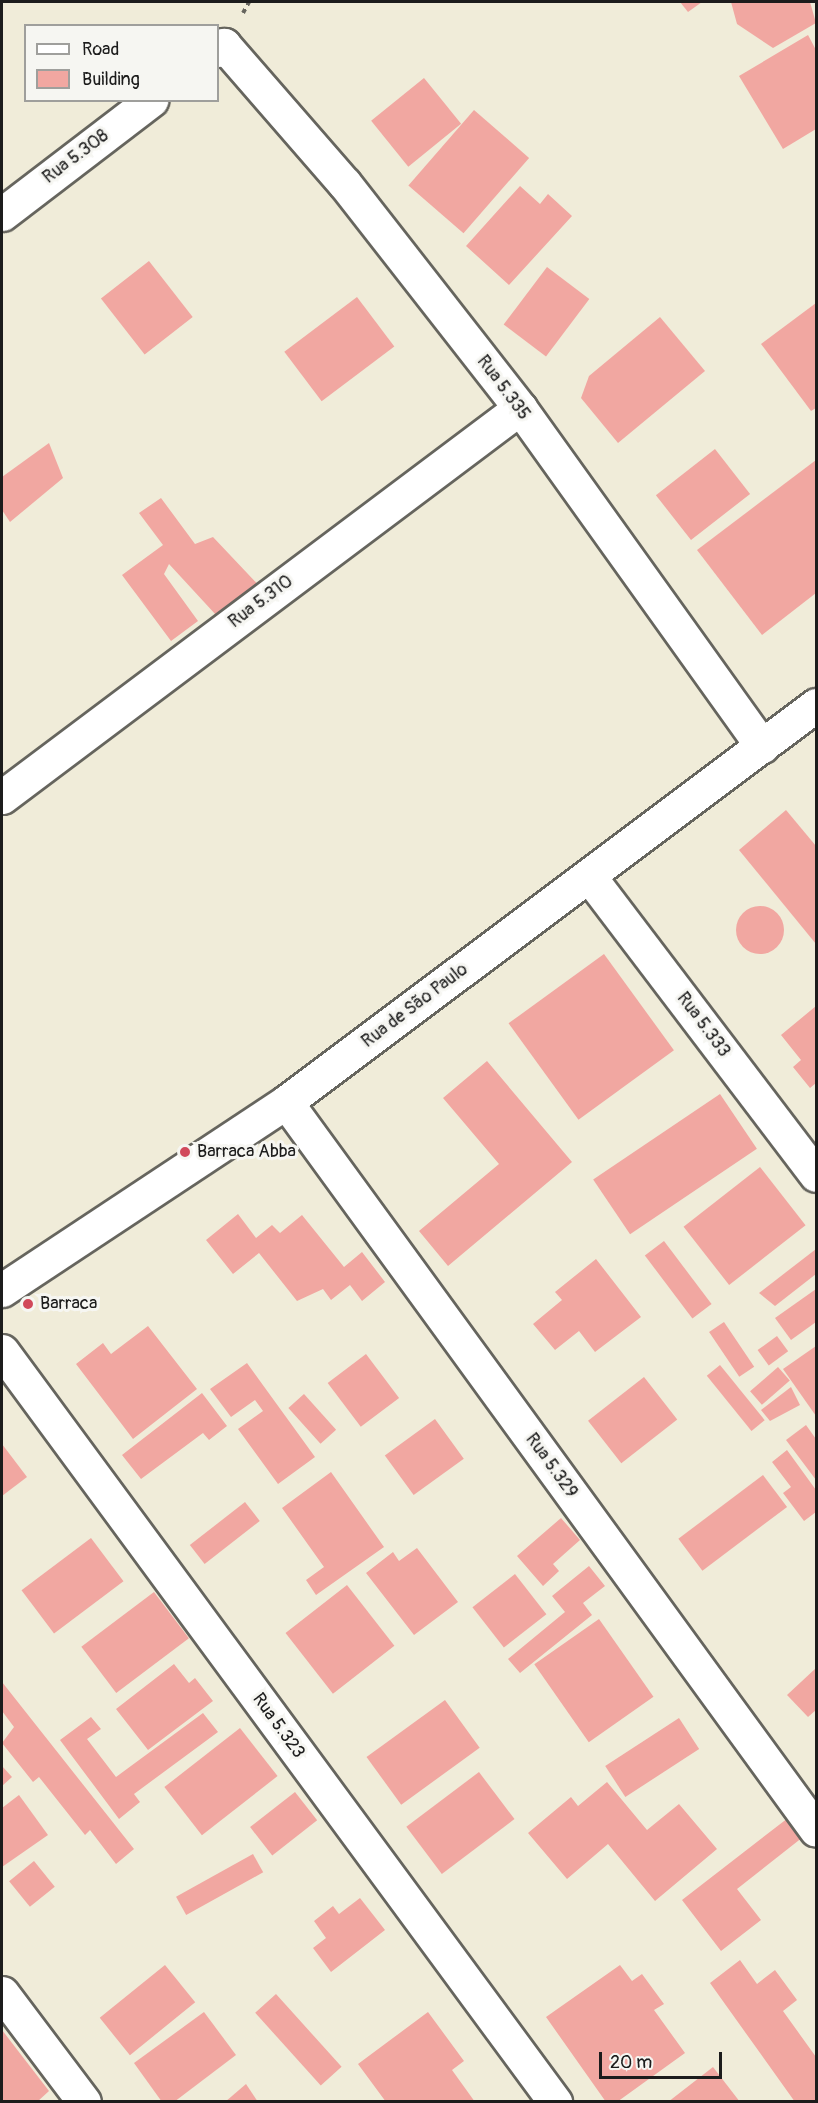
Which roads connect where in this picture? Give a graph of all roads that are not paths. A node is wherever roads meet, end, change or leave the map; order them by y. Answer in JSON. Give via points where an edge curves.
{"nodes":[{"id":1,"x":221,"y":47,"type":"edge"},
{"id":2,"x":148,"y":102,"type":"edge"},
{"id":3,"x":2,"y":214,"type":"edge"},
{"id":4,"x":520,"y":408,"type":"junction"},
{"id":5,"x":816,"y":705,"type":"edge"},
{"id":6,"x":762,"y":746,"type":"junction"},
{"id":7,"x":2,"y":796,"type":"edge"},
{"id":8,"x":589,"y":876,"type":"junction"},
{"id":9,"x":286,"y":1102,"type":"junction"},
{"id":10,"x":816,"y":1175,"type":"edge"},
{"id":11,"x":2,"y":1290,"type":"edge"},
{"id":12,"x":2,"y":1351,"type":"edge"},
{"id":13,"x":816,"y":1830,"type":"edge"},
{"id":14,"x":2,"y":1993,"type":"edge"},
{"id":15,"x":84,"y":2102,"type":"edge"},
{"id":16,"x":555,"y":2102,"type":"edge"}],
"edges":[{"from":1,"to":4,"type":"street","name":"Rua 5.335","via":[[345,184]]},
{"from":2,"to":3,"type":"street","name":"Rua 5.308"},
{"from":4,"to":6,"type":"street","name":"Rua 5.335"},
{"from":4,"to":7,"type":"street","name":"Rua 5.310"},
{"from":5,"to":6,"type":"street","name":"Rua de São Paulo"},
{"from":6,"to":8,"type":"street","name":"Rua de São Paulo"},
{"from":8,"to":9,"type":"street","name":"Rua de São Paulo"},
{"from":8,"to":10,"type":"street","name":"Rua 5.333"},
{"from":9,"to":11,"type":"street","name":"Rua de São Paulo"},
{"from":9,"to":13,"type":"street","name":"Rua 5.329"},
{"from":12,"to":16,"type":"street","name":"Rua 5.323"},
{"from":14,"to":15,"type":"street"}]}
